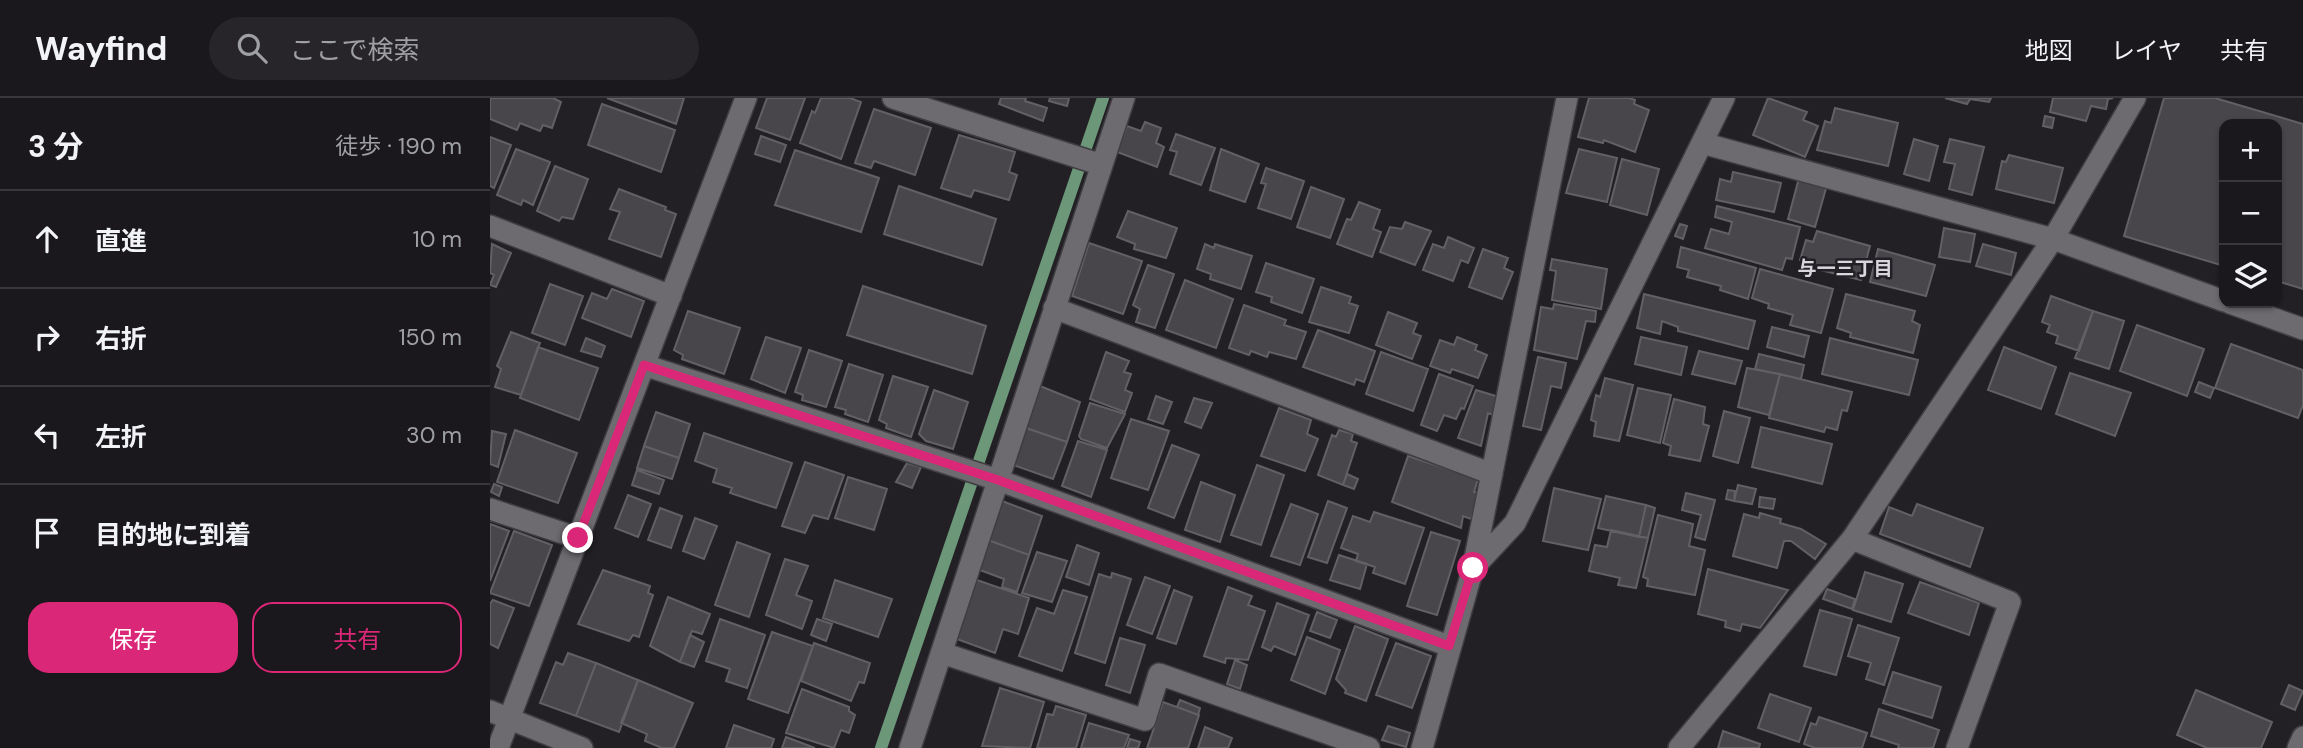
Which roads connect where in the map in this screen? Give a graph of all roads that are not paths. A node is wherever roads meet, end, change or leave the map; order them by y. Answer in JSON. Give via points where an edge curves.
{"nodes":[{"id":1,"x":746,"y":98,"type":"edge"},
{"id":2,"x":893,"y":98,"type":"edge"},
{"id":3,"x":1124,"y":98,"type":"edge"},
{"id":4,"x":1567,"y":98,"type":"edge"},
{"id":5,"x":1724,"y":98,"type":"edge"},
{"id":6,"x":2135,"y":98,"type":"edge"},
{"id":7,"x":1702,"y":143,"type":"junction"},
{"id":8,"x":1101,"y":165,"type":"junction"},
{"id":9,"x":490,"y":226,"type":"edge"},
{"id":10,"x":2053,"y":239,"type":"junction"},
{"id":11,"x":671,"y":296,"type":"junction"},
{"id":12,"x":2219,"y":299,"type":"edge"},
{"id":13,"x":1054,"y":307,"type":"junction"},
{"id":14,"x":2244,"y":308,"type":"edge"},
{"id":15,"x":2303,"y":329,"type":"edge"},
{"id":16,"x":644,"y":365,"type":"junction"},
{"id":17,"x":1492,"y":474,"type":"junction"},
{"id":18,"x":998,"y":480,"type":"junction"},
{"id":19,"x":490,"y":509,"type":"edge"},
{"id":20,"x":578,"y":538,"type":"junction"},
{"id":21,"x":1852,"y":539,"type":"junction"},
{"id":22,"x":1473,"y":568,"type":"junction"},
{"id":23,"x":1449,"y":646,"type":"junction"},
{"id":24,"x":942,"y":653,"type":"junction"},
{"id":25,"x":500,"y":715,"type":"edge"},
{"id":26,"x":2303,"y":737,"type":"edge"},
{"id":27,"x":498,"y":748,"type":"edge"},
{"id":28,"x":582,"y":748,"type":"edge"},
{"id":29,"x":911,"y":748,"type":"edge"},
{"id":30,"x":1369,"y":748,"type":"edge"},
{"id":31,"x":1422,"y":748,"type":"edge"},
{"id":32,"x":1679,"y":748,"type":"edge"},
{"id":33,"x":1957,"y":748,"type":"edge"},
{"id":34,"x":2298,"y":748,"type":"edge"}],
"edges":[{"from":1,"to":11,"type":"street"},
{"from":2,"to":8,"type":"street"},
{"from":3,"to":8,"type":"street"},
{"from":4,"to":17,"type":"street"},
{"from":5,"to":7,"type":"street"},
{"from":6,"to":10,"type":"street"},
{"from":7,"to":10,"type":"street"},
{"from":7,"to":22,"type":"street","via":[[1515,523]]},
{"from":8,"to":13,"type":"street"},
{"from":9,"to":11,"type":"street"},
{"from":10,"to":12,"type":"street"},
{"from":10,"to":21,"type":"street"},
{"from":11,"to":16,"type":"street"},
{"from":13,"to":17,"type":"street"},
{"from":13,"to":18,"type":"street"},
{"from":14,"to":15,"type":"street"},
{"from":16,"to":18,"type":"street"},
{"from":16,"to":20,"type":"street"},
{"from":17,"to":22,"type":"street"},
{"from":18,"to":23,"type":"street"},
{"from":18,"to":24,"type":"street"},
{"from":19,"to":20,"type":"street"},
{"from":20,"to":25,"type":"street"},
{"from":21,"to":32,"type":"street"},
{"from":21,"to":33,"type":"street","via":[[2010,602]]},
{"from":22,"to":23,"type":"street"},
{"from":23,"to":31,"type":"street"},
{"from":24,"to":29,"type":"street"},
{"from":24,"to":30,"type":"street","via":[[1145,720],[1159,674]]},
{"from":25,"to":27,"type":"street"},
{"from":25,"to":28,"type":"street"},
{"from":26,"to":34,"type":"street"}]}
